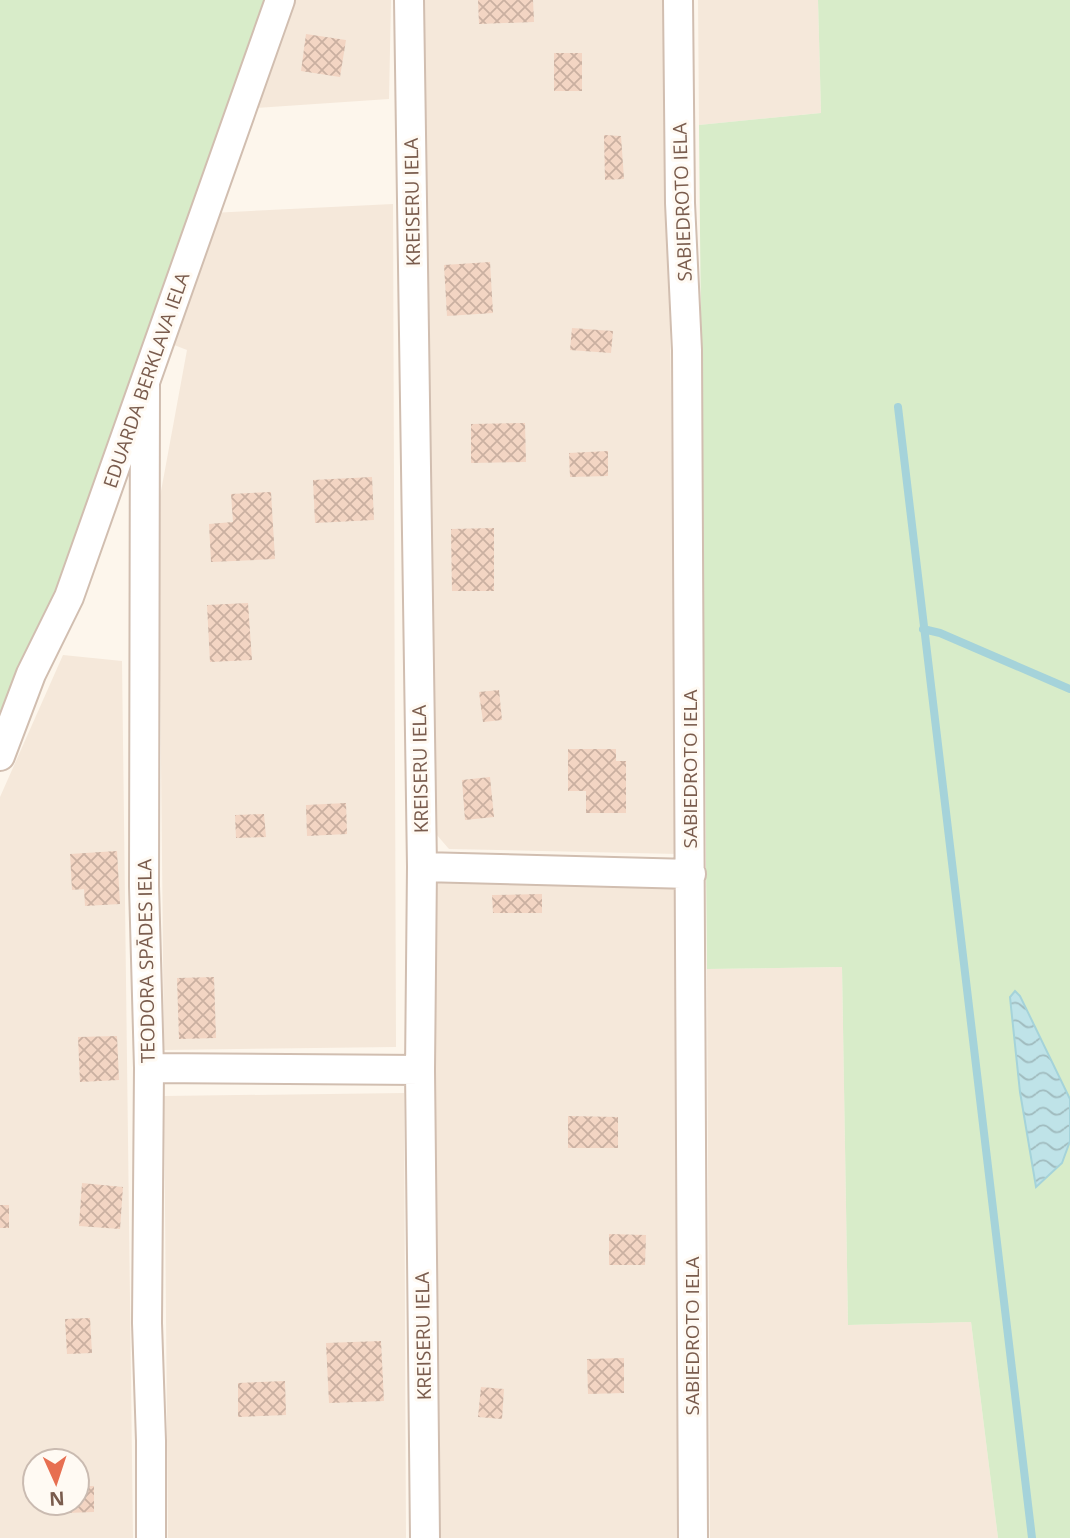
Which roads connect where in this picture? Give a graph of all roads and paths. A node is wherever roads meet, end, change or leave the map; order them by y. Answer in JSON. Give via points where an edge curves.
{"nodes":[{"id":1,"x":280,"y":0,"type":"edge"},
{"id":2,"x":409,"y":0,"type":"edge"},
{"id":3,"x":678,"y":0,"type":"edge"},
{"id":4,"x":145,"y":383,"type":"junction"},
{"id":5,"x":0,"y":756,"type":"edge"},
{"id":6,"x":422,"y":867,"type":"junction"},
{"id":7,"x":691,"y":874,"type":"junction"},
{"id":8,"x":149,"y":1068,"type":"junction"},
{"id":9,"x":420,"y":1070,"type":"junction"},
{"id":10,"x":150,"y":1538,"type":"edge"},
{"id":11,"x":425,"y":1538,"type":"edge"},
{"id":12,"x":693,"y":1538,"type":"edge"}],
"edges":[{"from":1,"to":4,"type":"street","name":"EDUARDA BERKLAVA IELA"},
{"from":2,"to":6,"type":"street","name":"KREISERU IELA"},
{"from":3,"to":7,"type":"street","name":"SABIEDROTO IELA","via":[[687,350]]},
{"from":4,"to":5,"type":"street","name":"EDUARDA BERKLAVA IELA","via":[[69,597]]},
{"from":4,"to":8,"type":"street","name":"TEODORA SPĀDES IELA","via":[[144,886]]},
{"from":6,"to":7,"type":"street"},
{"from":6,"to":9,"type":"street","name":"KREISERU IELA"},
{"from":7,"to":12,"type":"street","name":"SABIEDROTO IELA"},
{"from":8,"to":9,"type":"street"},
{"from":8,"to":10,"type":"street","name":"TEODORA SPĀDES IELA"},
{"from":9,"to":11,"type":"street","name":"KREISERU IELA"}]}
